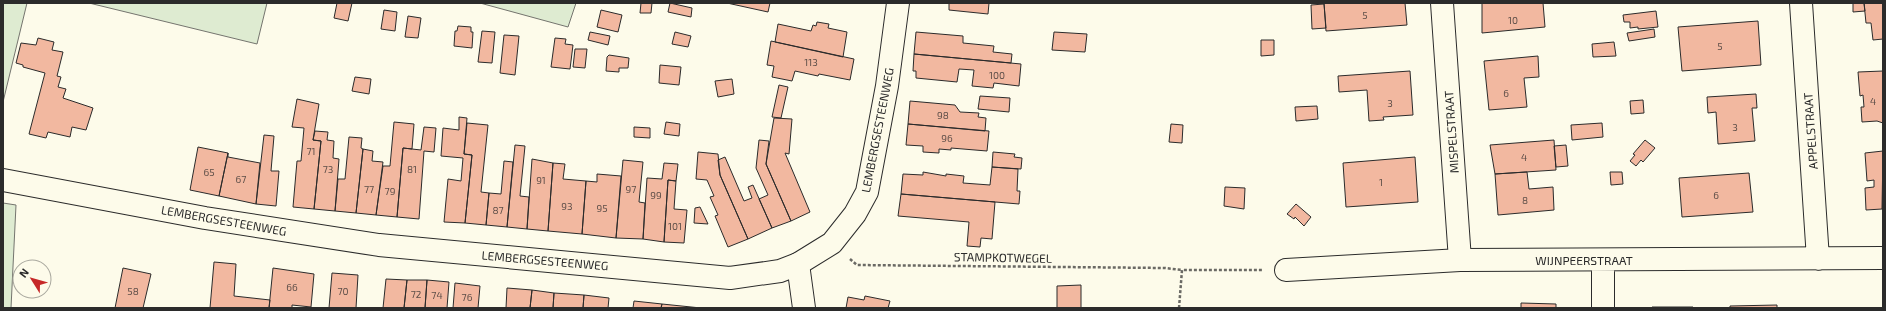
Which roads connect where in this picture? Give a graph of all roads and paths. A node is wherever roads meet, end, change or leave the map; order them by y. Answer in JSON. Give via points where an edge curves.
{"nodes":[{"id":1,"x":898,"y":3,"type":"edge"},
{"id":2,"x":1442,"y":3,"type":"edge"},
{"id":3,"x":1801,"y":3,"type":"edge"},
{"id":4,"x":3,"y":180,"type":"edge"},
{"id":5,"x":832,"y":243,"type":"junction"},
{"id":6,"x":1883,"y":258,"type":"edge"},
{"id":7,"x":1818,"y":259,"type":"junction"},
{"id":8,"x":1460,"y":260,"type":"junction"},
{"id":9,"x":1603,"y":260,"type":"junction"},
{"id":10,"x":798,"y":264,"type":"junction"},
{"id":11,"x":1182,"y":270,"type":"junction"},
{"id":12,"x":1286,"y":270,"type":"joint"},
{"id":13,"x":804,"y":308,"type":"edge"},
{"id":14,"x":1179,"y":308,"type":"edge"},
{"id":15,"x":1603,"y":308,"type":"edge"}],
"edges":[{"from":1,"to":5,"type":"street","name":"LEMBERGSESTEENWEG","via":[[867,192],[855,214]]},
{"from":2,"to":8,"type":"street","name":"MISPELSTRAAT"},
{"from":3,"to":7,"type":"street","name":"APPELSTRAAT"},
{"from":4,"to":10,"type":"street","name":"LEMBERGSESTEENWEG","via":[[205,218],[379,245],[730,278],[780,271]]},
{"from":5,"to":10,"type":"street","name":"LEMBERGSESTEENWEG"},
{"from":5,"to":11,"type":"path","name":"STAMPKOTWEGEL","via":[[857,265]]},
{"from":6,"to":7,"type":"street","name":"WIJNPEERSTRAAT"},
{"from":7,"to":9,"type":"street","name":"WIJNPEERSTRAAT"},
{"from":8,"to":9,"type":"street","name":"WIJNPEERSTRAAT"},
{"from":8,"to":12,"type":"street","name":"WIJNPEERSTRAAT"},
{"from":9,"to":15,"type":"street"},
{"from":10,"to":13,"type":"street"},
{"from":11,"to":12,"type":"path","name":"STAMPKOTWEGEL"},
{"from":11,"to":14,"type":"path"}]}
